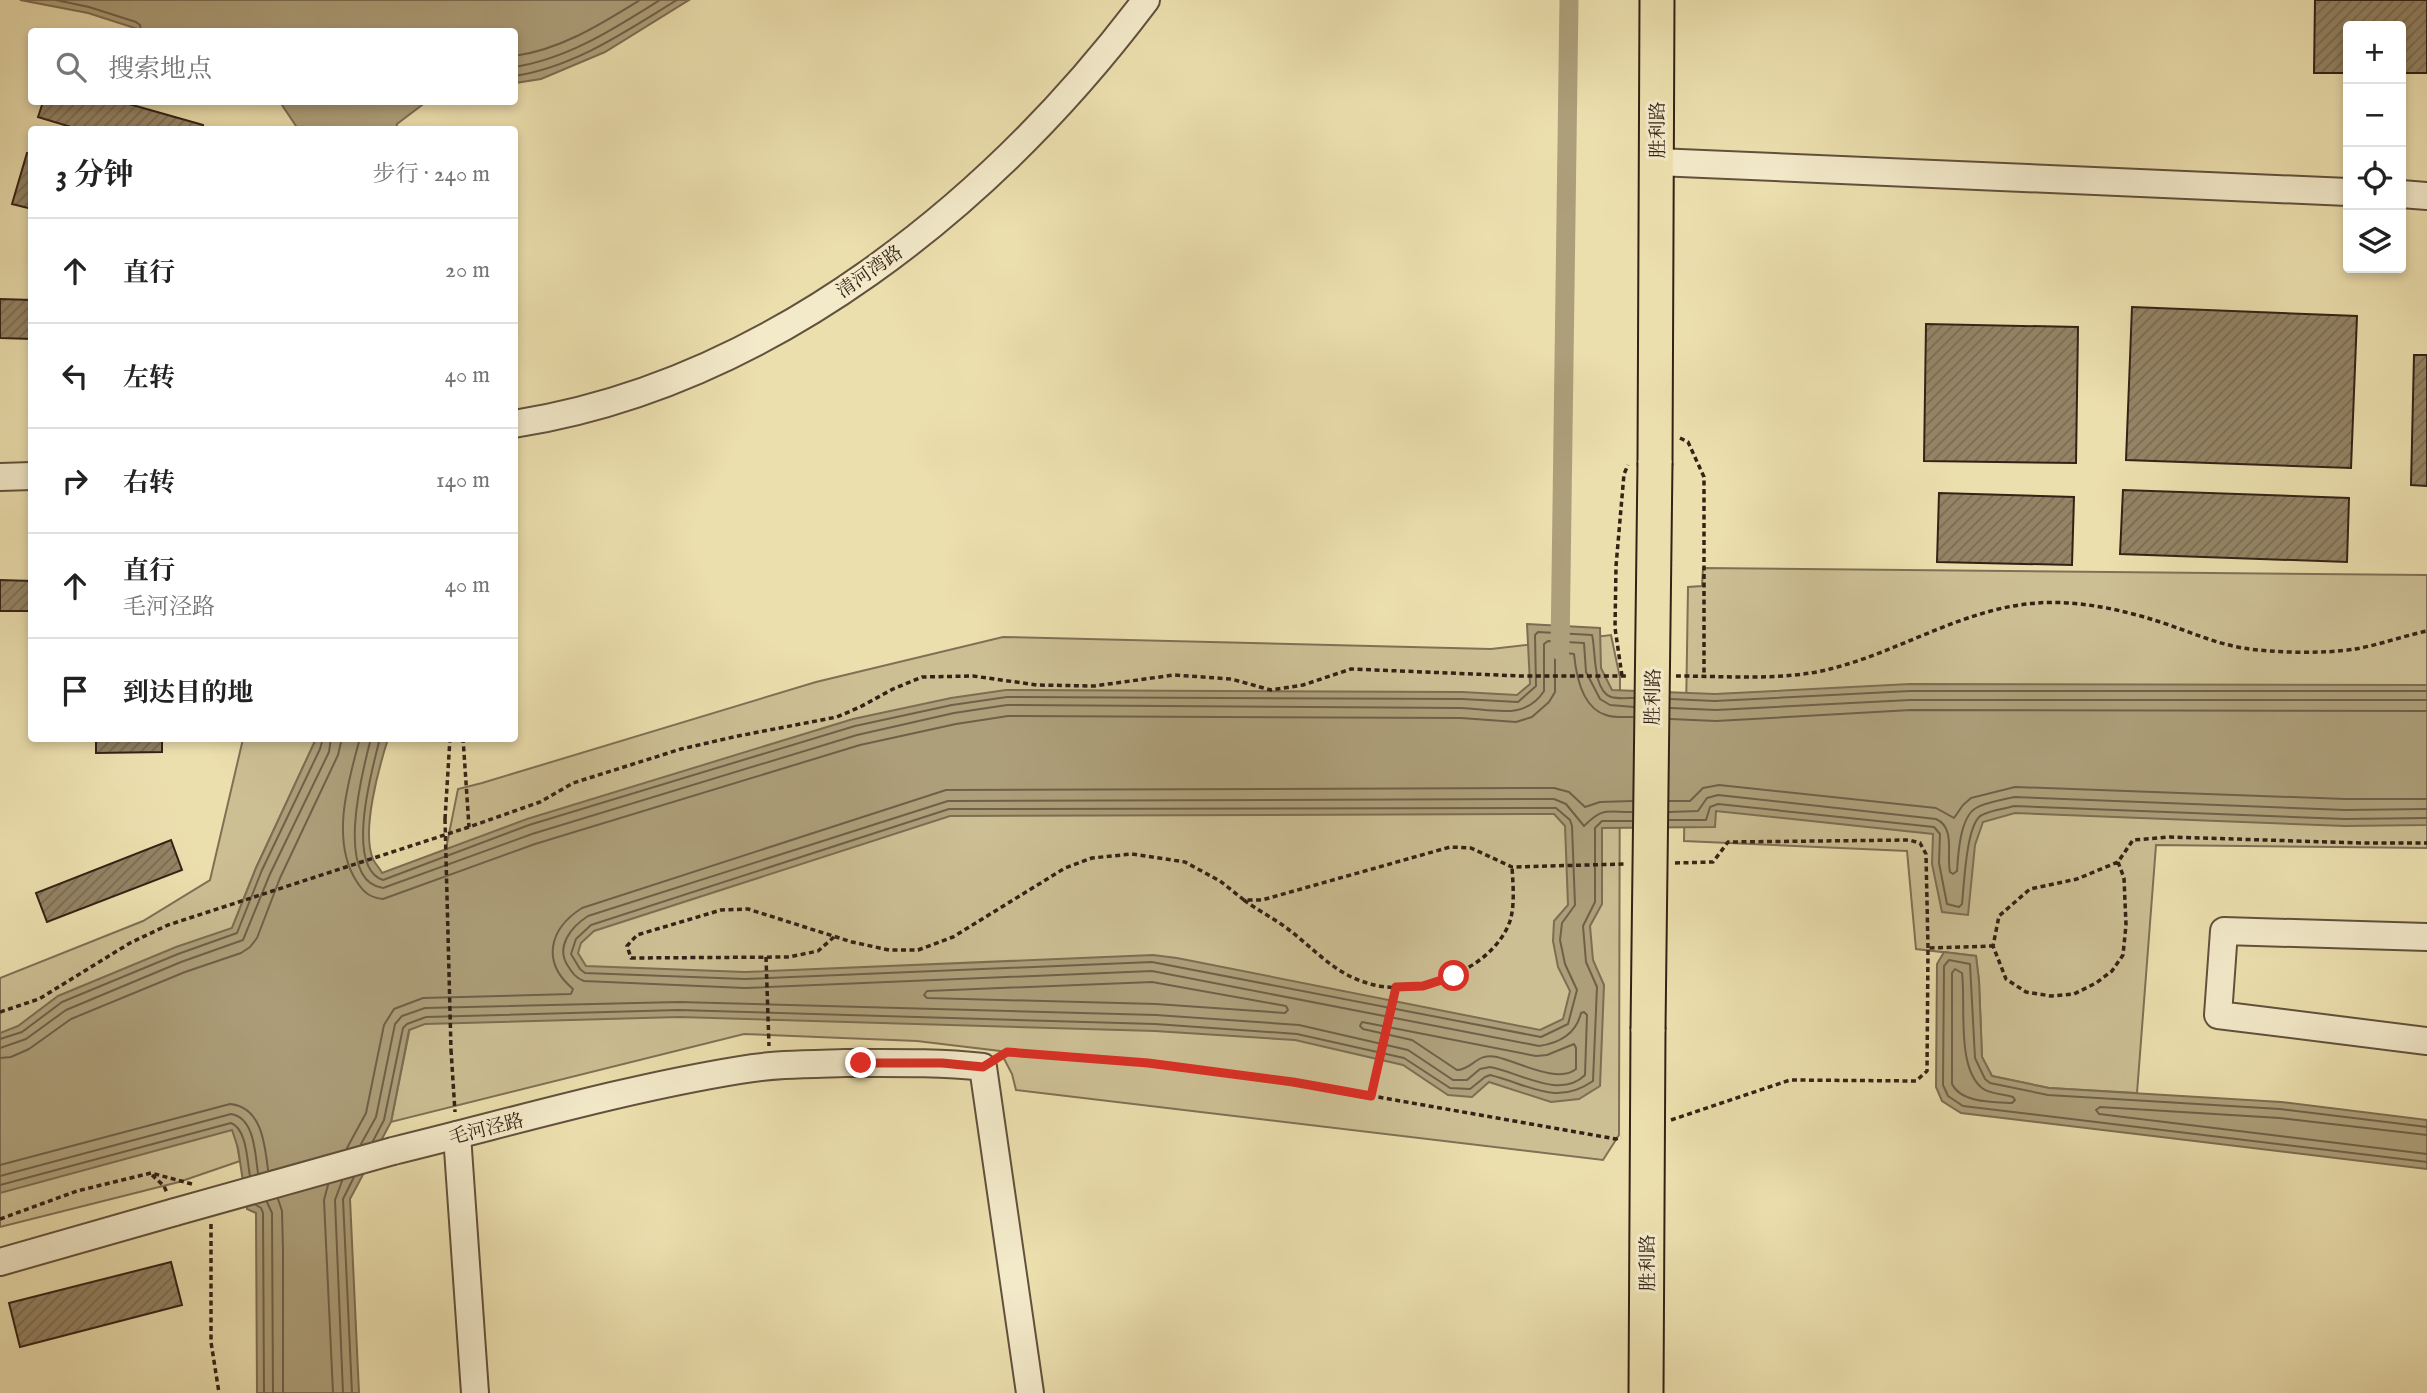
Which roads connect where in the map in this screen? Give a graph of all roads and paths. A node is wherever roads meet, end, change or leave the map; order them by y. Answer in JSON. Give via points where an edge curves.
{"nodes":[{"id":1,"x":1146,"y":0,"type":"edge"},
{"id":2,"x":1657,"y":0,"type":"edge"},
{"id":3,"x":1657,"y":162,"type":"junction"},
{"id":4,"x":2343,"y":192,"type":"edge"},
{"id":5,"x":2406,"y":194,"type":"edge"},
{"id":6,"x":2427,"y":196,"type":"edge"},
{"id":7,"x":518,"y":423,"type":"edge"},
{"id":8,"x":1655,"y":428,"type":"junction"},
{"id":9,"x":1642,"y":463,"type":"junction"},
{"id":10,"x":28,"y":476,"type":"edge"},
{"id":11,"x":0,"y":477,"type":"edge"},
{"id":12,"x":2427,"y":631,"type":"edge"},
{"id":13,"x":1601,"y":676,"type":"dead end"},
{"id":14,"x":1622,"y":676,"type":"dead end"},
{"id":15,"x":450,"y":742,"type":"edge"},
{"id":16,"x":463,"y":742,"type":"edge"},
{"id":17,"x":469,"y":827,"type":"junction"},
{"id":18,"x":2427,"y":843,"type":"edge"},
{"id":19,"x":2119,"y":862,"type":"junction"},
{"id":20,"x":1672,"y":863,"type":"dead end"},
{"id":21,"x":1632,"y":864,"type":"dead end"},
{"id":22,"x":1512,"y":867,"type":"junction"},
{"id":23,"x":1244,"y":900,"type":"junction"},
{"id":24,"x":834,"y":937,"type":"junction"},
{"id":25,"x":2427,"y":937,"type":"edge"},
{"id":26,"x":1993,"y":946,"type":"junction"},
{"id":27,"x":1928,"y":948,"type":"junction"},
{"id":28,"x":766,"y":957,"type":"junction"},
{"id":29,"x":1396,"y":987,"type":"junction"},
{"id":30,"x":0,"y":1012,"type":"edge"},
{"id":31,"x":2427,"y":1041,"type":"edge"},
{"id":32,"x":770,"y":1067,"type":"junction"},
{"id":33,"x":983,"y":1067,"type":"junction"},
{"id":34,"x":1371,"y":1096,"type":"junction"},
{"id":35,"x":1692,"y":1114,"type":"dead end"},
{"id":36,"x":457,"y":1135,"type":"junction"},
{"id":37,"x":1616,"y":1139,"type":"dead end"},
{"id":38,"x":196,"y":1187,"type":"dead end"},
{"id":39,"x":209,"y":1214,"type":"dead end"},
{"id":40,"x":0,"y":1219,"type":"edge"},
{"id":41,"x":0,"y":1262,"type":"edge"},
{"id":42,"x":219,"y":1393,"type":"edge"},
{"id":43,"x":475,"y":1393,"type":"edge"},
{"id":44,"x":1030,"y":1393,"type":"edge"},
{"id":45,"x":1646,"y":1393,"type":"edge"}],
"edges":[{"from":1,"to":7,"type":"street","name":"清河湾路","via":[[1062,101],[1004,160],[954,207],[853,284],[682,377],[622,399]]},
{"from":2,"to":3,"type":"main road","name":"胜利路"},
{"from":3,"to":4,"type":"street"},
{"from":3,"to":8,"type":"main road","name":"胜利路"},
{"from":5,"to":6,"type":"street"},
{"from":8,"to":9,"type":"main road","name":"胜利路"},
{"from":8,"to":12,"type":"path","via":[[1688,442],[1704,477],[1704,676],[1798,675],[1830,669],[1973,617],[2038,603],[2117,611],[2245,648],[2355,649]]},
{"from":9,"to":14,"type":"path","via":[[1624,474],[1615,628]]},
{"from":9,"to":45,"type":"main road","name":"胜利路","bridge":true,"via":[[1648,1029]]},
{"from":10,"to":11,"type":"street"},
{"from":13,"to":17,"type":"path","via":[[1351,669],[1271,690],[1231,679],[1174,675],[1094,686],[1037,685],[973,676],[922,677],[836,717],[681,749],[573,783],[540,802]]},
{"from":15,"to":36,"type":"path","bridge":true,"via":[[445,819]]},
{"from":16,"to":17,"type":"path"},
{"from":17,"to":30,"type":"path","via":[[168,925],[39,999]]},
{"from":18,"to":19,"type":"path","via":[[2170,837],[2133,840]]},
{"from":19,"to":26,"type":"path","via":[[2077,879],[2030,889],[1999,916]]},
{"from":19,"to":26,"type":"path","via":[[2124,878],[2123,955],[2096,983],[2074,994],[2026,992],[2006,979]]},
{"from":20,"to":27,"type":"path","via":[[1713,862],[1728,842],[1920,843],[1926,854]]},
{"from":21,"to":22,"type":"path"},
{"from":22,"to":23,"type":"path","via":[[1471,848],[1450,847],[1262,900]]},
{"from":22,"to":29,"type":"path","via":[[1510,921],[1496,943],[1454,976],[1423,986]]},
{"from":23,"to":24,"type":"path","via":[[1185,862],[1132,854],[1093,858],[1065,868],[953,937],[918,950],[889,950]]},
{"from":23,"to":29,"type":"path","via":[[1338,970],[1366,983]]},
{"from":24,"to":28,"type":"path","via":[[818,951]]},
{"from":24,"to":28,"type":"path","via":[[748,909],[721,910],[637,935],[627,946],[631,958]]},
{"from":25,"to":31,"type":"street","via":[[2224,932],[2218,1015]]},
{"from":26,"to":27,"type":"path"},
{"from":27,"to":35,"type":"path","via":[[1927,1071],[1916,1081],[1790,1080]]},
{"from":28,"to":32,"type":"path"},
{"from":29,"to":34,"type":"path"},
{"from":32,"to":33,"type":"street","name":"毛河泾路","via":[[929,1063]]},
{"from":32,"to":36,"type":"street","name":"毛河泾路","via":[[677,1082]]},
{"from":33,"to":34,"type":"path","via":[[1007,1052],[1148,1063]]},
{"from":33,"to":44,"type":"street"},
{"from":34,"to":37,"type":"path"},
{"from":36,"to":41,"type":"street","name":"毛河泾路","bridge":true},
{"from":36,"to":43,"type":"street"},
{"from":38,"to":40,"type":"path","via":[[150,1173],[77,1191]]},
{"from":39,"to":42,"type":"path","via":[[211,1342]]}]}
